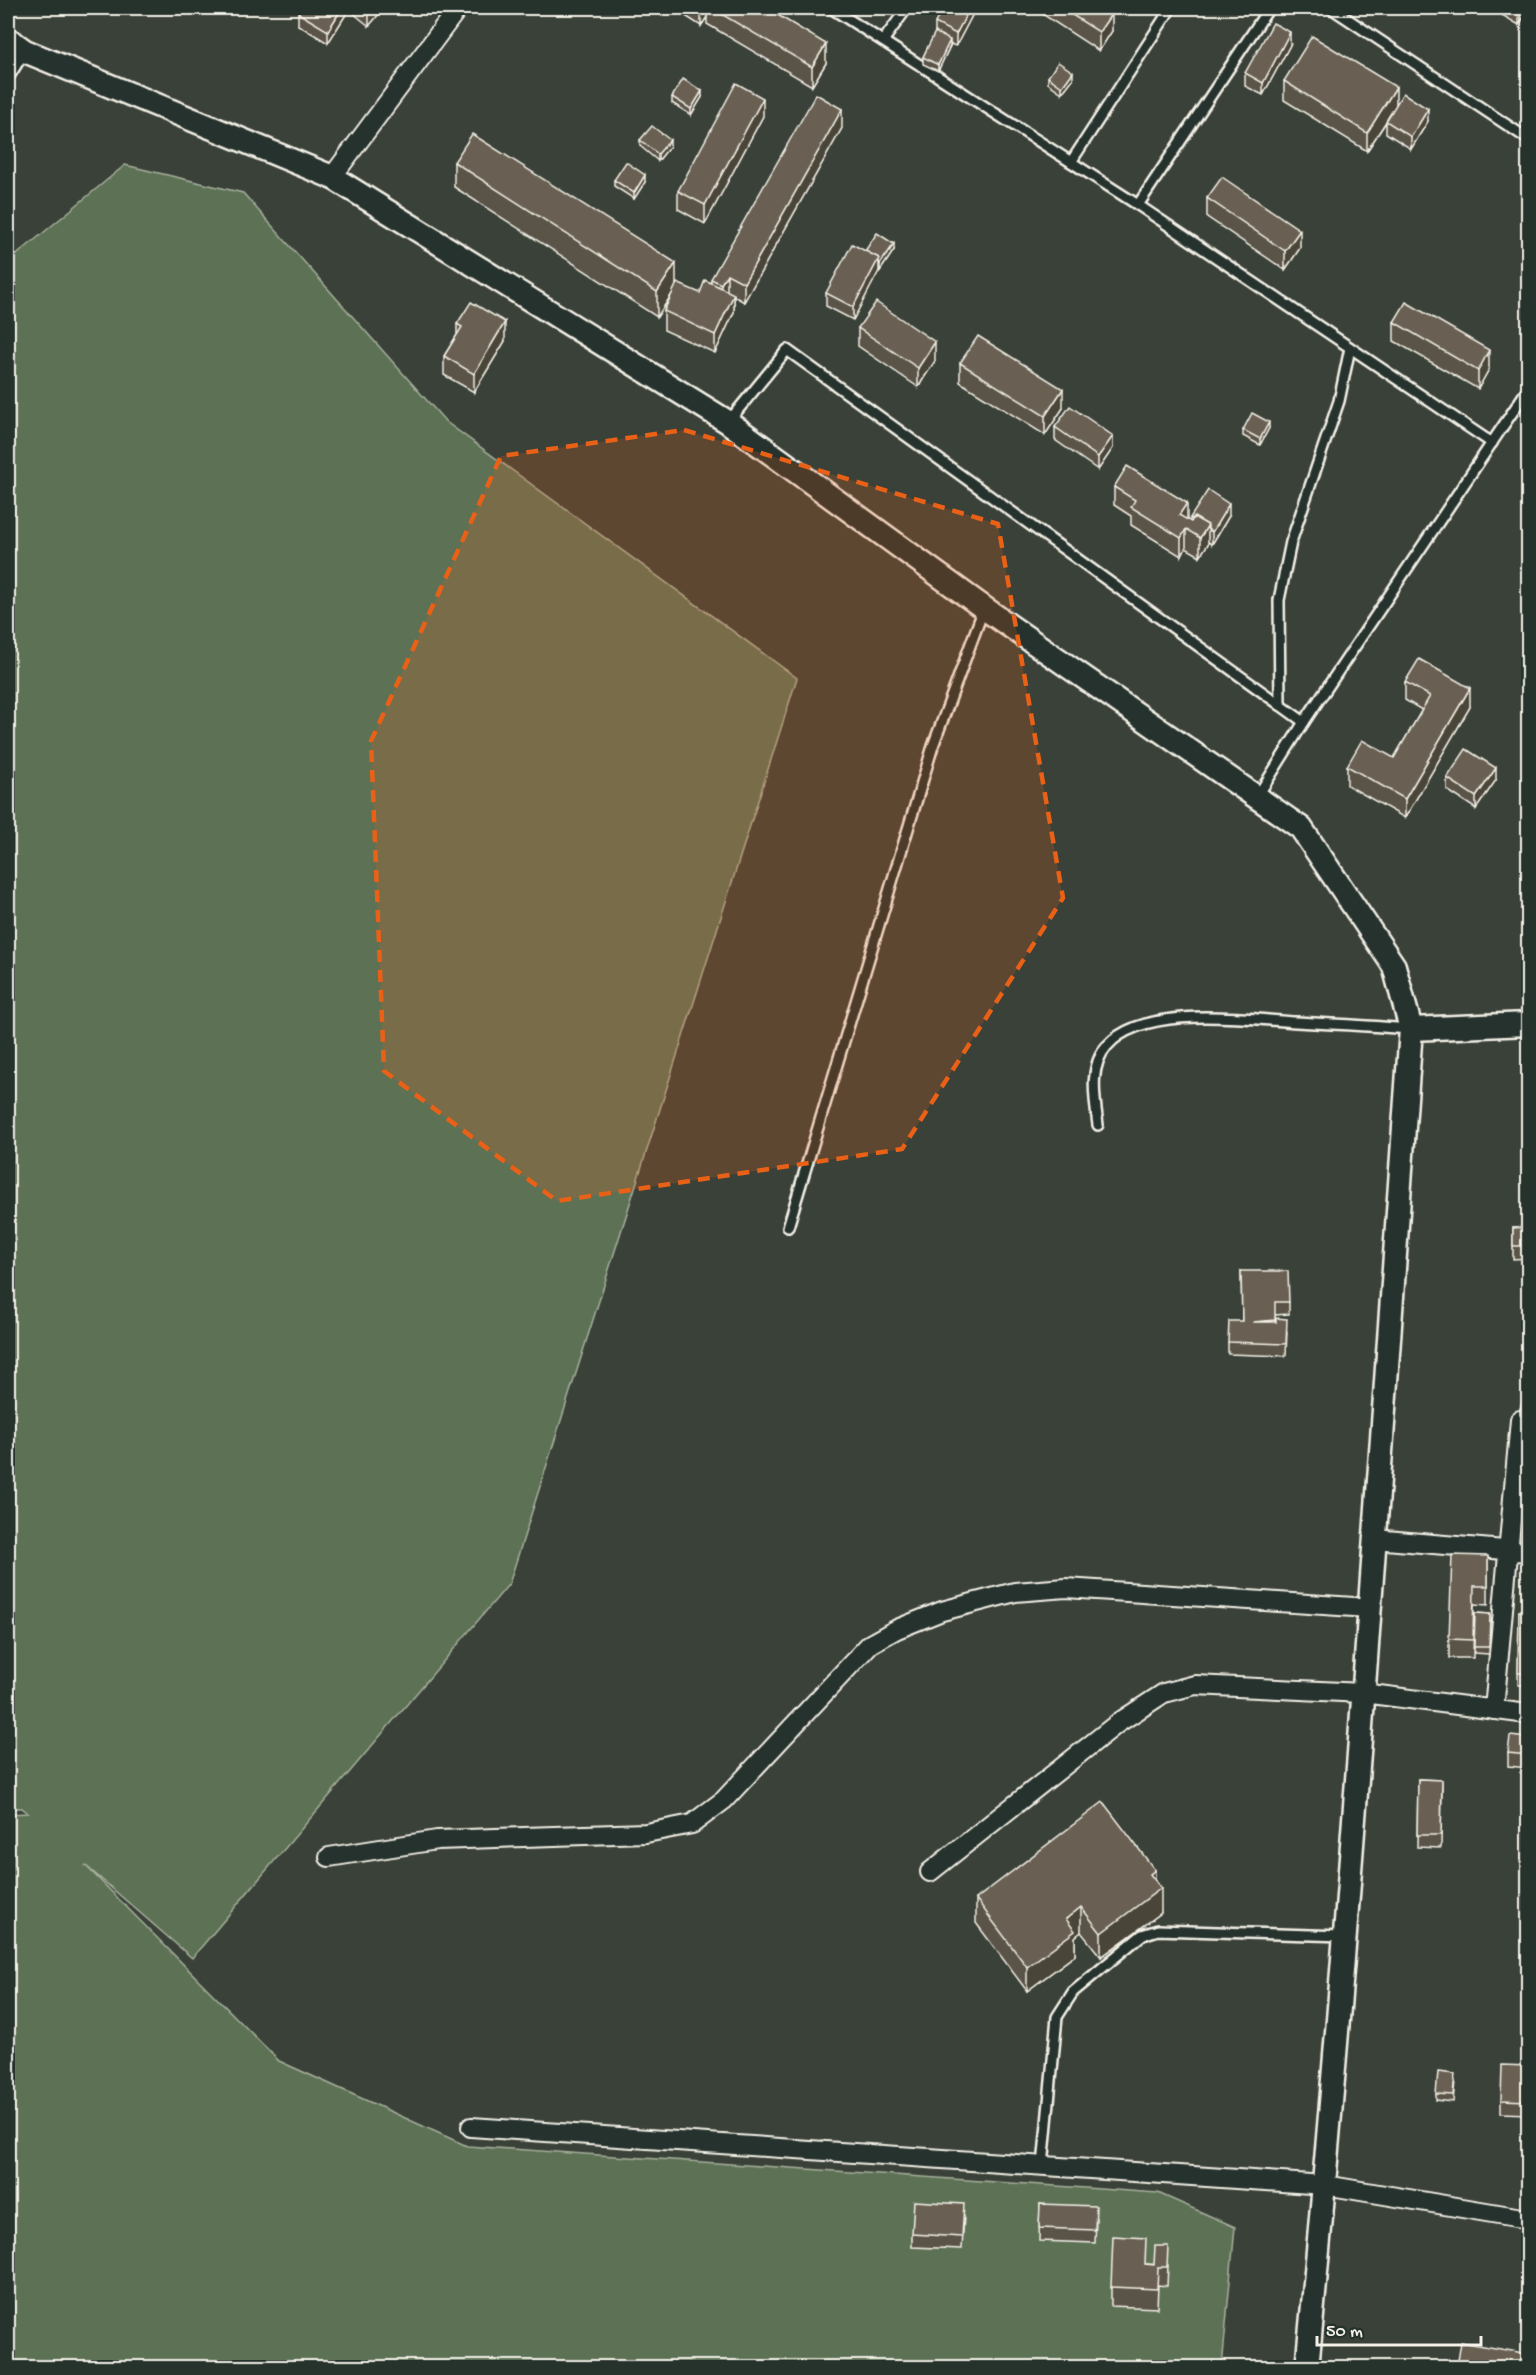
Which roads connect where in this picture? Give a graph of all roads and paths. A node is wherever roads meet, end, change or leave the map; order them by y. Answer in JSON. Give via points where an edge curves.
{"nodes":[{"id":1,"x":458,"y":8,"type":"edge"},
{"id":2,"x":831,"y":8,"type":"edge"},
{"id":3,"x":907,"y":8,"type":"edge"},
{"id":4,"x":1171,"y":8,"type":"edge"},
{"id":5,"x":1269,"y":8,"type":"edge"},
{"id":6,"x":1331,"y":8,"type":"edge"},
{"id":7,"x":883,"y":41,"type":"junction"},
{"id":8,"x":16,"y":45,"type":"edge"},
{"id":9,"x":8,"y":78,"type":"edge"},
{"id":10,"x":1528,"y":139,"type":"edge"},
{"id":11,"x":1071,"y":162,"type":"junction"},
{"id":12,"x":332,"y":177,"type":"junction"},
{"id":13,"x":1138,"y":205,"type":"junction"},
{"id":14,"x":1350,"y":348,"type":"junction"},
{"id":15,"x":1528,"y":389,"type":"edge"},
{"id":16,"x":728,"y":422,"type":"junction"},
{"id":17,"x":1492,"y":443,"type":"junction"},
{"id":18,"x":984,"y":608,"type":"junction"},
{"id":19,"x":1280,"y":705,"type":"junction"},
{"id":20,"x":1304,"y":723,"type":"junction"},
{"id":21,"x":1257,"y":797,"type":"junction"},
{"id":22,"x":1528,"y":1024,"type":"edge"},
{"id":23,"x":1411,"y":1029,"type":"junction"},
{"id":24,"x":1098,"y":1125,"type":"dead end"},
{"id":25,"x":788,"y":1227,"type":"dead end"},
{"id":26,"x":1520,"y":1420,"type":"dead end"},
{"id":27,"x":1374,"y":1539,"type":"junction"},
{"id":28,"x":1509,"y":1549,"type":"junction"},
{"id":29,"x":1528,"y":1552,"type":"edge"},
{"id":30,"x":1369,"y":1608,"type":"junction"},
{"id":31,"x":1363,"y":1693,"type":"junction"},
{"id":32,"x":1494,"y":1710,"type":"junction"},
{"id":33,"x":1528,"y":1714,"type":"edge"},
{"id":34,"x":329,"y":1857,"type":"dead end"},
{"id":35,"x":930,"y":1872,"type":"dead end"},
{"id":36,"x":1344,"y":1936,"type":"junction"},
{"id":37,"x":471,"y":2127,"type":"dead end"},
{"id":38,"x":1043,"y":2166,"type":"junction"},
{"id":39,"x":1325,"y":2185,"type":"junction"},
{"id":40,"x":1528,"y":2219,"type":"edge"},
{"id":41,"x":1307,"y":2367,"type":"edge"}],
"edges":[{"from":1,"to":12,"type":"street"},
{"from":2,"to":7,"type":"lane"},
{"from":3,"to":7,"type":"lane"},
{"from":4,"to":11,"type":"lane"},
{"from":5,"to":13,"type":"lane"},
{"from":6,"to":10,"type":"lane"},
{"from":7,"to":11,"type":"lane"},
{"from":8,"to":9,"type":"lane"},
{"from":8,"to":12,"type":"street"},
{"from":11,"to":13,"type":"lane"},
{"from":12,"to":16,"type":"street"},
{"from":13,"to":14,"type":"lane"},
{"from":14,"to":17,"type":"lane"},
{"from":14,"to":19,"type":"lane","via":[[1339,401],[1291,542],[1279,600]]},
{"from":15,"to":17,"type":"lane"},
{"from":16,"to":18,"type":"street"},
{"from":16,"to":19,"type":"lane","via":[[787,350]]},
{"from":17,"to":20,"type":"lane"},
{"from":18,"to":21,"type":"street"},
{"from":18,"to":25,"type":"lane","via":[[933,746]]},
{"from":19,"to":20,"type":"lane"},
{"from":20,"to":21,"type":"lane"},
{"from":21,"to":23,"type":"street","via":[[1301,828],[1394,966]]},
{"from":22,"to":23,"type":"street"},
{"from":23,"to":24,"type":"lane","via":[[1202,1016],[1139,1026],[1119,1034],[1105,1047],[1097,1065],[1093,1088]]},
{"from":23,"to":27,"type":"street"},
{"from":26,"to":28,"type":"street"},
{"from":27,"to":28,"type":"street"},
{"from":27,"to":30,"type":"street"},
{"from":28,"to":29,"type":"street"},
{"from":28,"to":32,"type":"street"},
{"from":30,"to":31,"type":"street"},
{"from":30,"to":34,"type":"street","via":[[1066,1588],[1015,1592],[942,1611],[870,1644],[724,1800],[692,1824],[646,1833],[437,1840]]},
{"from":31,"to":32,"type":"street"},
{"from":31,"to":35,"type":"street","via":[[1194,1685],[1164,1693],[1118,1723]]},
{"from":31,"to":36,"type":"street"},
{"from":32,"to":33,"type":"street"},
{"from":36,"to":38,"type":"lane","via":[[1158,1930],[1142,1935],[1073,1992],[1058,2017]]},
{"from":36,"to":39,"type":"street"},
{"from":37,"to":38,"type":"street"},
{"from":38,"to":39,"type":"street"},
{"from":39,"to":40,"type":"street"},
{"from":39,"to":41,"type":"street"}]}
